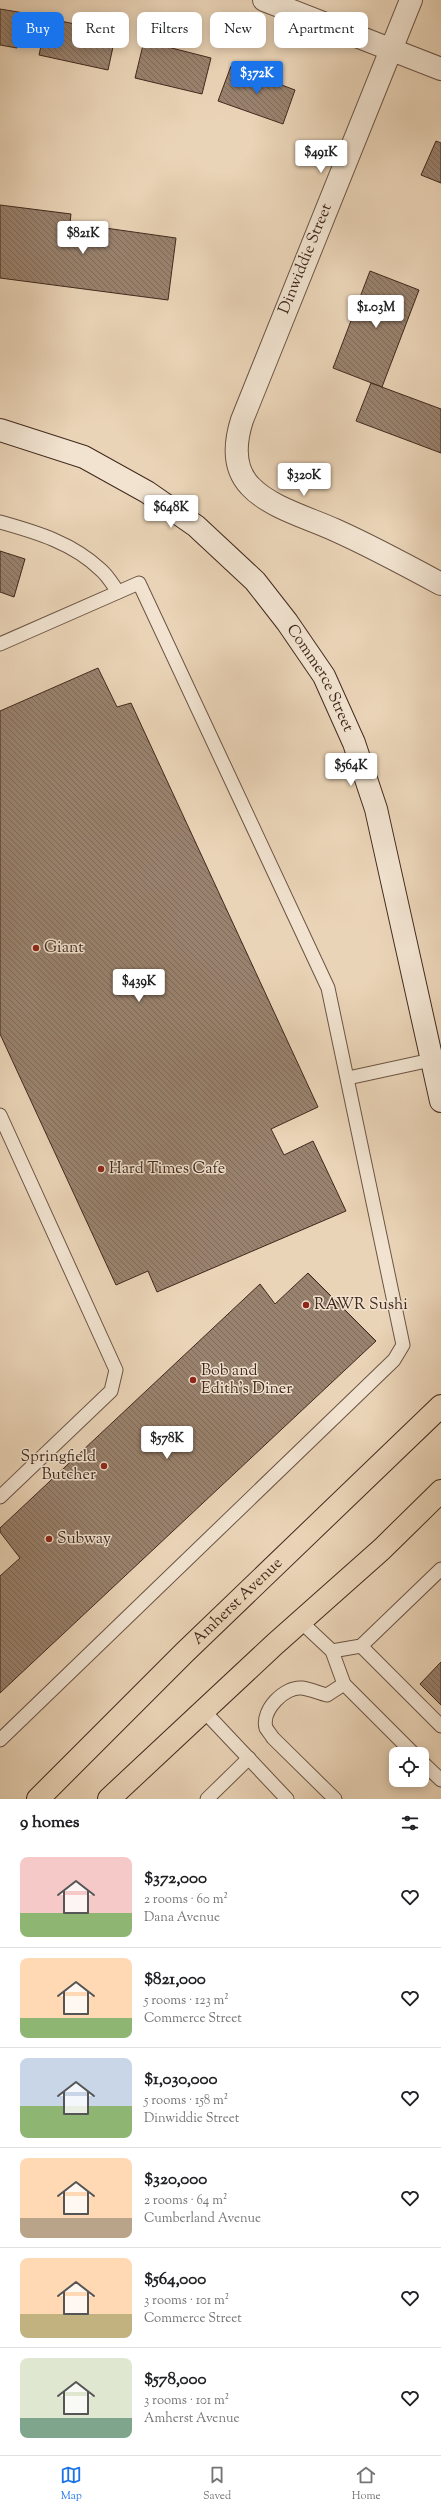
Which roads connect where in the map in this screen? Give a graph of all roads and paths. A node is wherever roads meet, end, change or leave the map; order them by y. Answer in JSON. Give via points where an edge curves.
{"nodes":[{"id":1,"x":264,"y":0,"type":"edge"},
{"id":2,"x":411,"y":0,"type":"edge"},
{"id":3,"x":391,"y":49,"type":"junction"},
{"id":4,"x":441,"y":69,"type":"edge"},
{"id":5,"x":0,"y":430,"type":"edge"},
{"id":6,"x":0,"y":522,"type":"edge"},
{"id":7,"x":441,"y":584,"type":"edge"},
{"id":8,"x":118,"y":592,"type":"junction"},
{"id":9,"x":0,"y":644,"type":"edge"},
{"id":10,"x":431,"y":1060,"type":"junction"},
{"id":11,"x":348,"y":1078,"type":"junction"},
{"id":12,"x":441,"y":1101,"type":"edge"},
{"id":13,"x":0,"y":1115,"type":"edge"},
{"id":14,"x":441,"y":1406,"type":"edge"},
{"id":15,"x":441,"y":1491,"type":"edge"},
{"id":16,"x":0,"y":1497,"type":"edge"},
{"id":17,"x":441,"y":1569,"type":"edge"},
{"id":18,"x":300,"y":1621,"type":"junction"},
{"id":19,"x":361,"y":1646,"type":"junction"},
{"id":20,"x":332,"y":1651,"type":"junction"},
{"id":21,"x":344,"y":1684,"type":"junction"},
{"id":22,"x":203,"y":1710,"type":"junction"},
{"id":23,"x":441,"y":1726,"type":"edge"},
{"id":24,"x":0,"y":1740,"type":"edge"},
{"id":25,"x":407,"y":1747,"type":"edge"},
{"id":26,"x":249,"y":1758,"type":"junction"},
{"id":27,"x":429,"y":1769,"type":"edge"},
{"id":28,"x":441,"y":1780,"type":"edge"},
{"id":29,"x":38,"y":1799,"type":"edge"},
{"id":30,"x":109,"y":1799,"type":"edge"},
{"id":31,"x":207,"y":1799,"type":"edge"},
{"id":32,"x":287,"y":1799,"type":"edge"},
{"id":33,"x":335,"y":1799,"type":"edge"}],
"edges":[{"from":1,"to":3,"type":"street"},
{"from":2,"to":3,"type":"street","name":"Dinwiddie Street"},
{"from":3,"to":4,"type":"street"},
{"from":3,"to":7,"type":"street","name":"Dinwiddie Street","via":[[265,362],[236,439],[236,458],[249,485],[264,498],[337,530]]},
{"from":5,"to":10,"type":"street","name":"Commerce Street","via":[[84,456],[147,492],[196,526],[255,581],[324,676],[354,743],[376,809]]},
{"from":6,"to":8,"type":"lane","via":[[38,533],[75,550],[101,570]]},
{"from":8,"to":9,"type":"lane"},
{"from":8,"to":11,"type":"lane","via":[[139,583],[328,988]]},
{"from":10,"to":11,"type":"lane"},
{"from":10,"to":12,"type":"street","name":"Commerce Street"},
{"from":11,"to":24,"type":"lane","via":[[403,1345],[394,1360]]},
{"from":13,"to":16,"type":"lane","via":[[116,1370],[111,1391]]},
{"from":14,"to":29,"type":"main road","name":"Amherst Avenue","via":[[185,1652]]},
{"from":15,"to":18,"type":"main road","via":[[382,1549]]},
{"from":17,"to":19,"type":"lane"},
{"from":18,"to":20,"type":"lane"},
{"from":18,"to":22,"type":"main road"},
{"from":19,"to":20,"type":"lane"},
{"from":19,"to":23,"type":"lane"},
{"from":20,"to":21,"type":"lane"},
{"from":21,"to":25,"type":"lane"},
{"from":21,"to":33,"type":"lane","via":[[327,1695],[302,1688],[292,1689],[279,1697],[266,1720],[266,1728],[273,1738]]},
{"from":22,"to":26,"type":"lane"},
{"from":22,"to":30,"type":"main road"},
{"from":26,"to":31,"type":"lane"},
{"from":26,"to":32,"type":"lane"},
{"from":27,"to":28,"type":"lane"}]}
